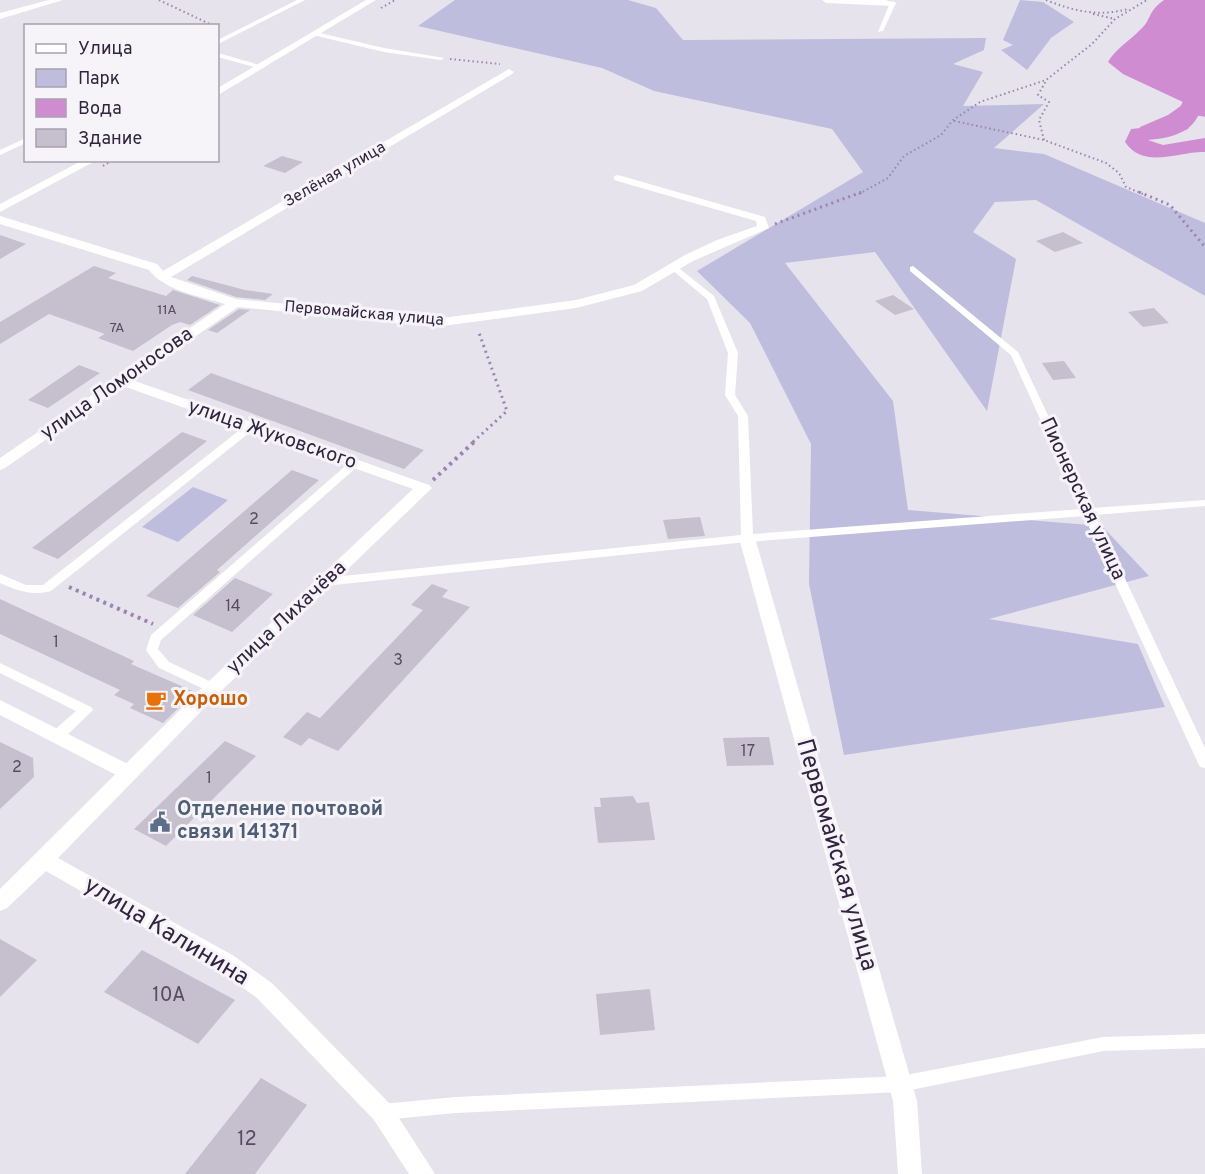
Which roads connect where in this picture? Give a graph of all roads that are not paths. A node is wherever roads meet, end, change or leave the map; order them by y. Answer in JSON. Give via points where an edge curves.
{"nodes":[{"id":1,"x":59,"y":0,"type":"edge"},
{"id":2,"x":302,"y":0,"type":"edge"},
{"id":3,"x":372,"y":0,"type":"edge"},
{"id":4,"x":826,"y":0,"type":"edge"},
{"id":5,"x":893,"y":3,"type":"joint"},
{"id":6,"x":0,"y":16,"type":"edge"},
{"id":7,"x":880,"y":31,"type":"dead end"},
{"id":8,"x":315,"y":34,"type":"junction"},
{"id":9,"x":219,"y":42,"type":"edge"},
{"id":10,"x":219,"y":55,"type":"edge"},
{"id":11,"x":441,"y":58,"type":"road end"},
{"id":12,"x":261,"y":67,"type":"junction"},
{"id":13,"x":509,"y":72,"type":"road end"},
{"id":14,"x":219,"y":91,"type":"edge"},
{"id":15,"x":24,"y":141,"type":"edge"},
{"id":16,"x":0,"y":153,"type":"edge"},
{"id":17,"x":88,"y":162,"type":"edge"},
{"id":18,"x":618,"y":178,"type":"dead end"},
{"id":19,"x":0,"y":209,"type":"edge"},
{"id":20,"x":0,"y":220,"type":"edge"},
{"id":21,"x":675,"y":268,"type":"junction"},
{"id":22,"x":913,"y":269,"type":"dead end"},
{"id":23,"x":161,"y":277,"type":"junction"},
{"id":24,"x":235,"y":303,"type":"junction"},
{"id":25,"x":121,"y":381,"type":"junction"},
{"id":26,"x":250,"y":427,"type":"junction"},
{"id":27,"x":354,"y":464,"type":"junction"},
{"id":28,"x":0,"y":465,"type":"edge"},
{"id":29,"x":424,"y":488,"type":"joint"},
{"id":30,"x":1205,"y":503,"type":"edge"},
{"id":31,"x":1087,"y":512,"type":"junction"},
{"id":32,"x":747,"y":538,"type":"junction"},
{"id":33,"x":0,"y":578,"type":"edge"},
{"id":34,"x":324,"y":582,"type":"junction"},
{"id":35,"x":0,"y":668,"type":"edge"},
{"id":36,"x":213,"y":688,"type":"junction"},
{"id":37,"x":0,"y":707,"type":"edge"},
{"id":38,"x":57,"y":736,"type":"junction"},
{"id":39,"x":1205,"y":764,"type":"edge"},
{"id":40,"x":129,"y":772,"type":"junction"},
{"id":41,"x":44,"y":860,"type":"junction"},
{"id":42,"x":0,"y":902,"type":"edge"},
{"id":43,"x":1205,"y":1041,"type":"edge"},
{"id":44,"x":901,"y":1084,"type":"junction"},
{"id":45,"x":382,"y":1112,"type":"junction"},
{"id":46,"x":423,"y":1174,"type":"edge"},
{"id":47,"x":910,"y":1174,"type":"edge"}],
"edges":[{"from":1,"to":6,"type":"street"},
{"from":2,"to":9,"type":"lane"},
{"from":3,"to":8,"type":"street"},
{"from":4,"to":5,"type":"street"},
{"from":5,"to":7,"type":"lane"},
{"from":8,"to":11,"type":"lane"},
{"from":8,"to":12,"type":"street"},
{"from":10,"to":12,"type":"lane"},
{"from":12,"to":14,"type":"street"},
{"from":13,"to":23,"type":"street","name":"Зелёная улица"},
{"from":15,"to":16,"type":"lane"},
{"from":17,"to":19,"type":"street"},
{"from":18,"to":21,"type":"street","name":"Первомайская улица","via":[[761,219],[763,228],[721,243]]},
{"from":20,"to":23,"type":"street","name":"Первомайская улица","via":[[153,267]]},
{"from":21,"to":24,"type":"street","name":"Первомайская улица","via":[[638,288],[576,304],[435,323]]},
{"from":21,"to":32,"type":"lane","via":[[711,298],[732,353],[730,395],[743,416]]},
{"from":22,"to":31,"type":"lane","name":"Пионерская улица","via":[[1015,354]]},
{"from":23,"to":24,"type":"street","name":"Первомайская улица"},
{"from":24,"to":25,"type":"street","name":"улица Ломоносова"},
{"from":25,"to":26,"type":"street","name":"улица Жуковского"},
{"from":25,"to":28,"type":"street","name":"улица Ломоносова"},
{"from":26,"to":27,"type":"street","name":"улица Жуковского"},
{"from":26,"to":33,"type":"lane","via":[[56,582],[37,591]]},
{"from":27,"to":29,"type":"street","name":"улица Жуковского"},
{"from":27,"to":36,"type":"lane","via":[[155,638],[152,650],[164,665]]},
{"from":29,"to":34,"type":"street","name":"улица Лихачёва"},
{"from":30,"to":31,"type":"lane"},
{"from":31,"to":32,"type":"lane"},
{"from":31,"to":39,"type":"lane","name":"Пионерская улица"},
{"from":32,"to":34,"type":"lane"},
{"from":32,"to":44,"type":"street","name":"Первомайская улица"},
{"from":34,"to":36,"type":"street","name":"улица Лихачёва"},
{"from":35,"to":38,"type":"lane","via":[[86,710]]},
{"from":36,"to":40,"type":"street","name":"улица Лихачёва"},
{"from":37,"to":38,"type":"street"},
{"from":38,"to":40,"type":"street"},
{"from":40,"to":41,"type":"street","name":"улица Лихачёва"},
{"from":41,"to":42,"type":"street","name":"улица Лихачёва"},
{"from":41,"to":45,"type":"street","name":"улица Калинина","via":[[226,963],[265,991]]},
{"from":43,"to":44,"type":"lane","via":[[1103,1044]]},
{"from":44,"to":45,"type":"lane","via":[[456,1105]]},
{"from":44,"to":47,"type":"street","name":"Первомайская улица"},
{"from":45,"to":46,"type":"street","name":"улица Калинина"}]}
